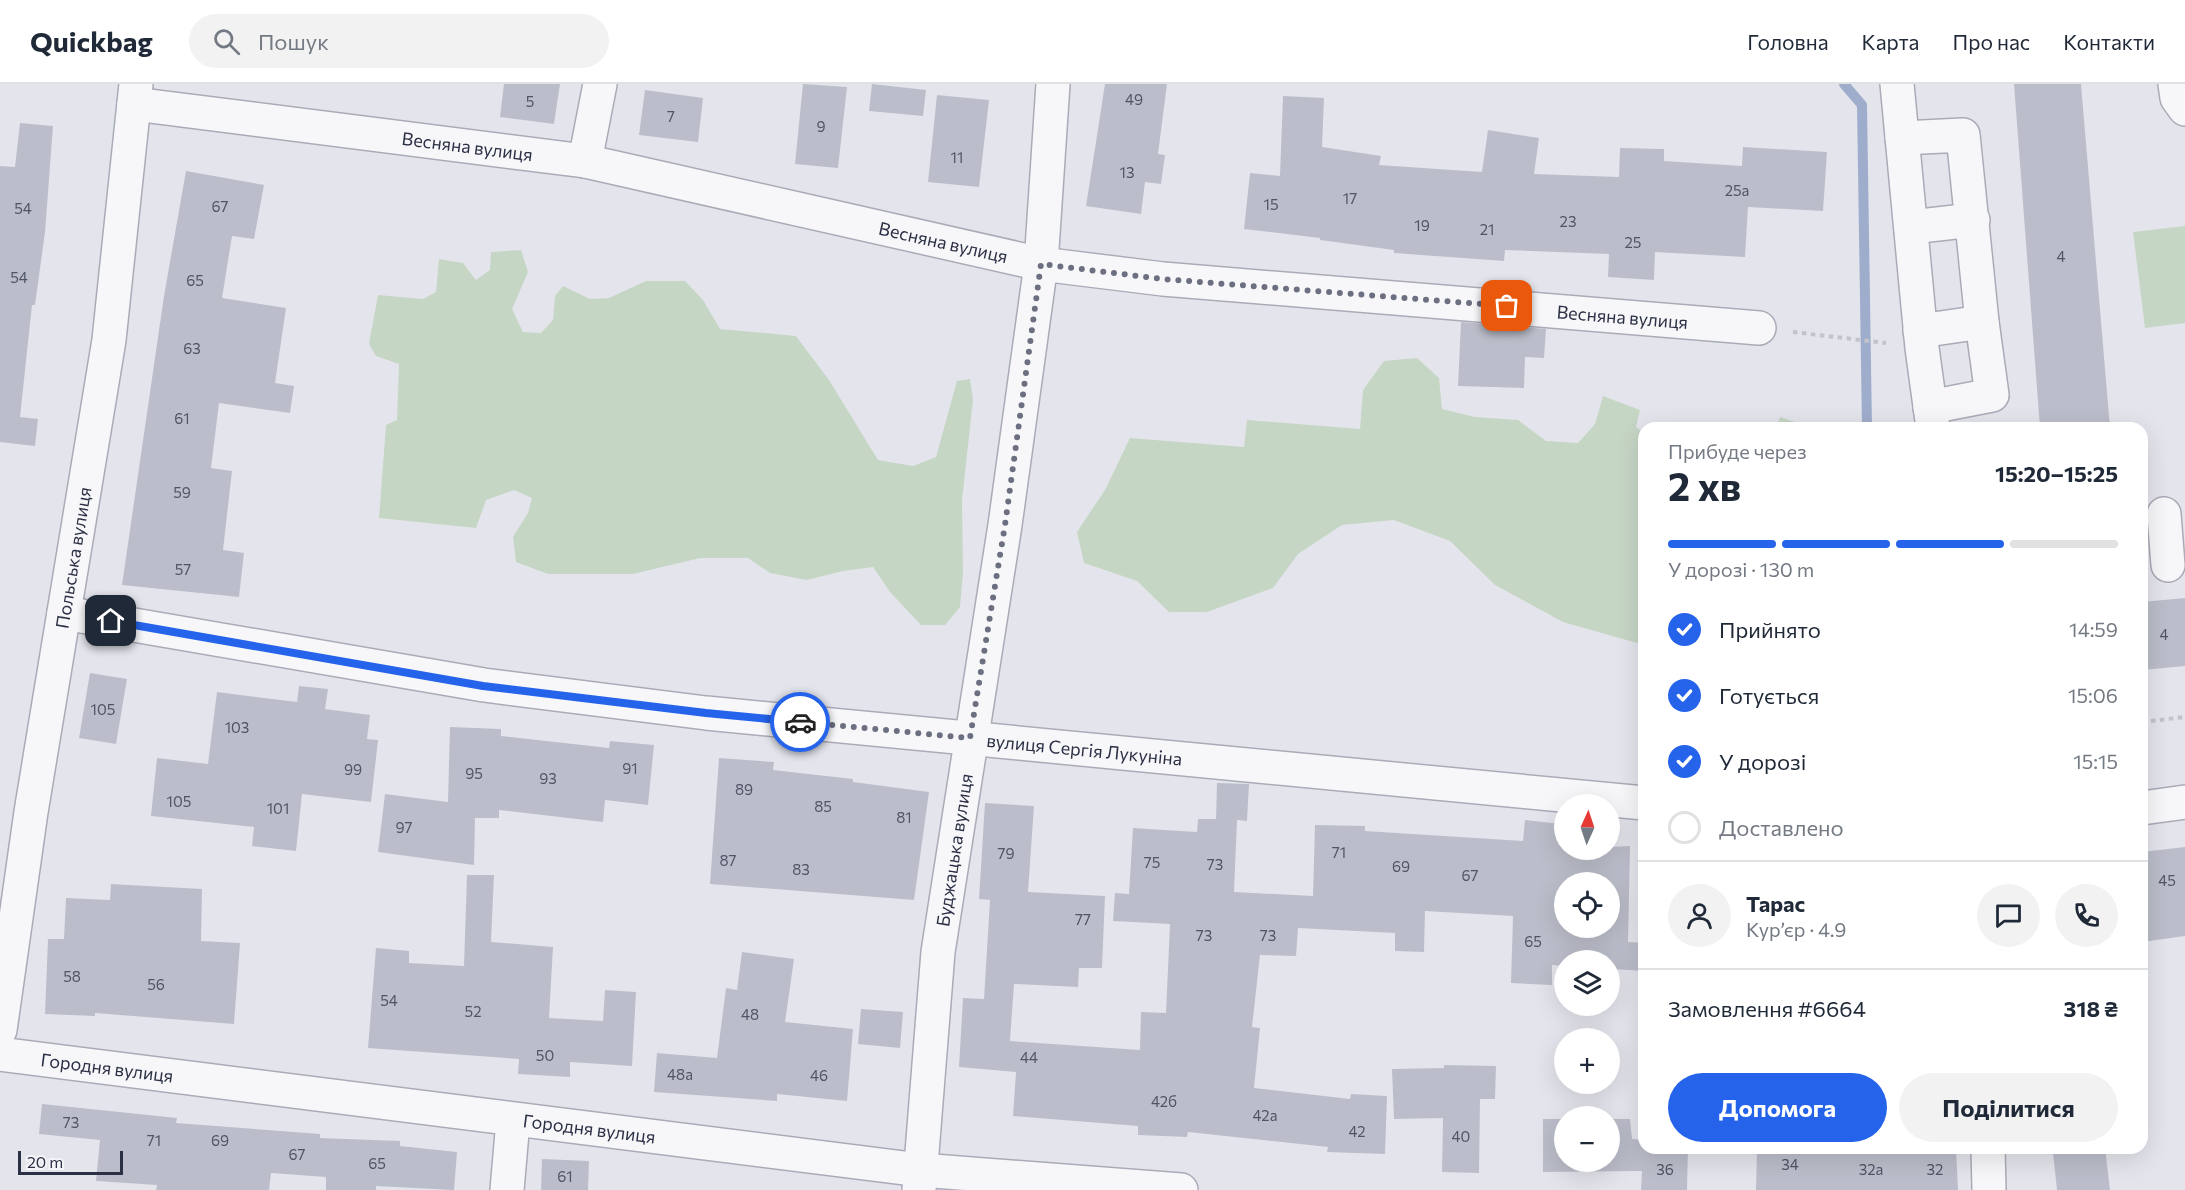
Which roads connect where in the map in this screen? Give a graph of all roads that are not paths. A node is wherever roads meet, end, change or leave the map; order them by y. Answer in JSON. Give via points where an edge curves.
{"nodes":[{"id":1,"x":600,"y":84,"type":"edge"},
{"id":2,"x":1053,"y":84,"type":"edge"},
{"id":3,"x":1897,"y":84,"type":"edge"},
{"id":4,"x":2175,"y":84,"type":"edge"},
{"id":5,"x":135,"y":94,"type":"edge"},
{"id":6,"x":2185,"y":109,"type":"edge"},
{"id":7,"x":1902,"y":138,"type":"junction"},
{"id":8,"x":585,"y":161,"type":"junction"},
{"id":9,"x":1973,"y":220,"type":"junction"},
{"id":10,"x":1911,"y":227,"type":"junction"},
{"id":11,"x":1041,"y":264,"type":"junction"},
{"id":12,"x":1982,"y":322,"type":"junction"},
{"id":13,"x":1759,"y":328,"type":"dead end"},
{"id":14,"x":1920,"y":331,"type":"junction"},
{"id":15,"x":1931,"y":417,"type":"edge"},
{"id":16,"x":2164,"y":514,"type":"edge"},
{"id":17,"x":2168,"y":565,"type":"dead end"},
{"id":18,"x":64,"y":613,"type":"junction"},
{"id":19,"x":970,"y":738,"type":"junction"},
{"id":20,"x":1638,"y":802,"type":"edge"},
{"id":21,"x":2185,"y":802,"type":"edge"},
{"id":22,"x":2148,"y":807,"type":"edge"},
{"id":23,"x":0,"y":1030,"type":"edge"},
{"id":24,"x":0,"y":1054,"type":"edge"},
{"id":25,"x":513,"y":1121,"type":"junction"},
{"id":26,"x":1988,"y":1154,"type":"edge"},
{"id":27,"x":919,"y":1180,"type":"edge"},
{"id":28,"x":507,"y":1190,"type":"edge"},
{"id":29,"x":1181,"y":1190,"type":"edge"},
{"id":30,"x":1989,"y":1190,"type":"edge"}],
"edges":[{"from":1,"to":8,"type":"street"},
{"from":2,"to":11,"type":"street","name":"Буджацька вулиця"},
{"from":3,"to":7,"type":"street"},
{"from":4,"to":6,"type":"street","via":[[2177,98]]},
{"from":5,"to":8,"type":"street","name":"Весняна вулиця"},
{"from":5,"to":18,"type":"street","name":"Польська вулиця","via":[[109,340]]},
{"from":7,"to":9,"type":"street","via":[[1963,135]]},
{"from":7,"to":10,"type":"street"},
{"from":8,"to":11,"type":"street","name":"Весняна вулиця"},
{"from":9,"to":10,"type":"street"},
{"from":9,"to":12,"type":"street"},
{"from":10,"to":14,"type":"street"},
{"from":11,"to":13,"type":"street","name":"Весняна вулиця","via":[[1162,279]]},
{"from":11,"to":19,"type":"street","name":"Буджацька вулиця","via":[[1005,525]]},
{"from":12,"to":14,"type":"street"},
{"from":12,"to":15,"type":"street","via":[[1992,395]]},
{"from":14,"to":15,"type":"street"},
{"from":16,"to":17,"type":"street"},
{"from":18,"to":19,"type":"street","name":"вулиця Сергія Лукуніна","via":[[483,686],[706,713]]},
{"from":18,"to":23,"type":"street","name":"Польська вулиця"},
{"from":19,"to":20,"type":"street","name":"вулиця Сергія Лукуніна"},
{"from":19,"to":27,"type":"street","name":"Буджацька вулиця","via":[[938,952]]},
{"from":21,"to":22,"type":"street"},
{"from":24,"to":25,"type":"street","name":"Городня вулиця"},
{"from":25,"to":27,"type":"street","name":"Городня вулиця"},
{"from":25,"to":28,"type":"street"},
{"from":26,"to":30,"type":"street"},
{"from":27,"to":29,"type":"street","name":"Городня вулиця"}]}
